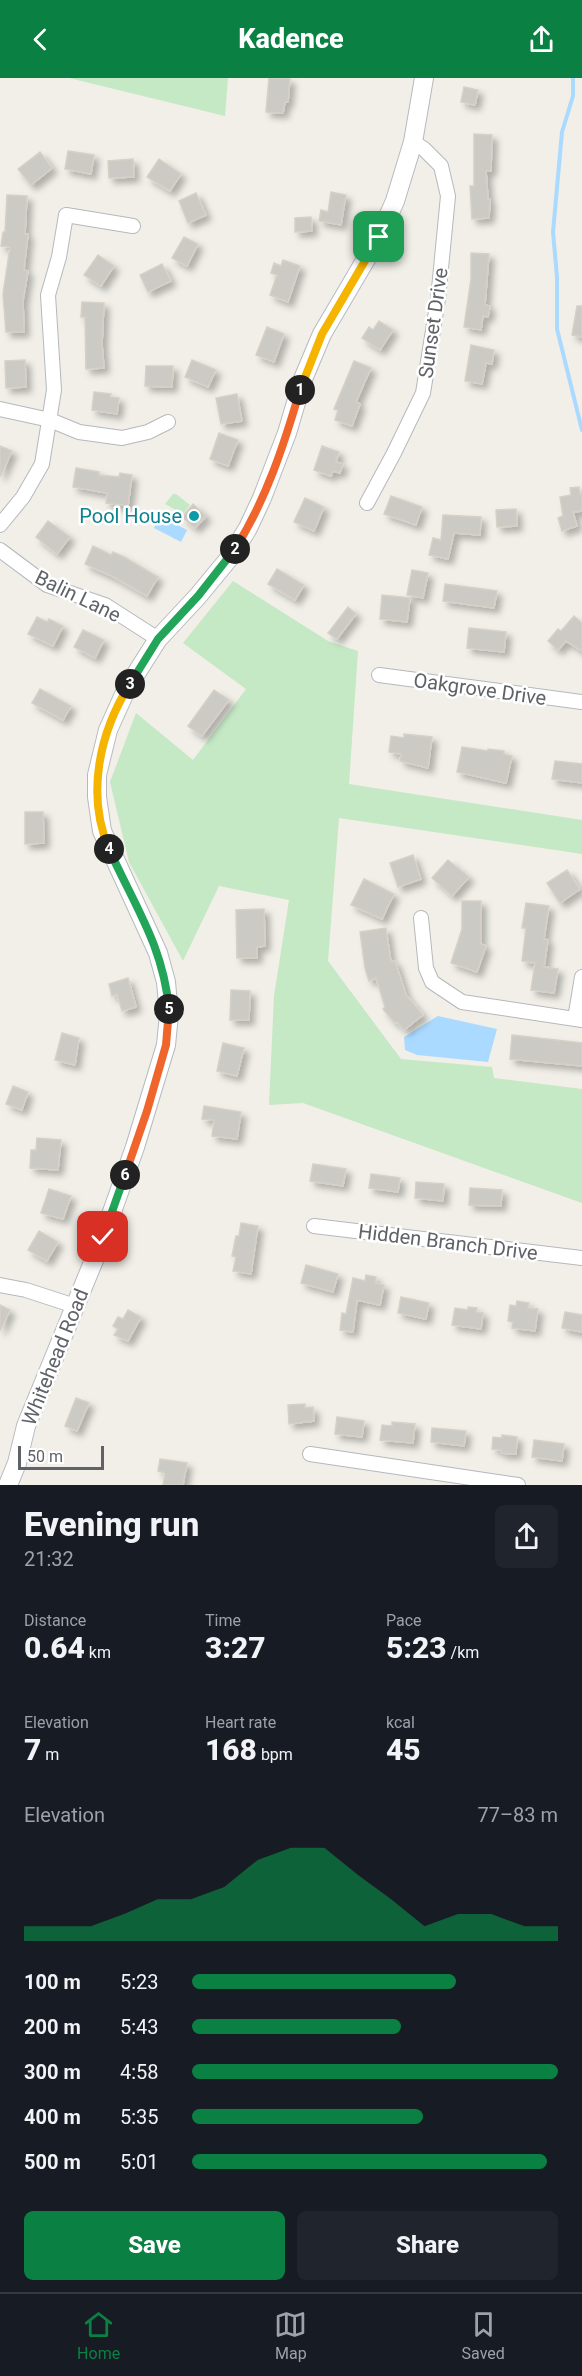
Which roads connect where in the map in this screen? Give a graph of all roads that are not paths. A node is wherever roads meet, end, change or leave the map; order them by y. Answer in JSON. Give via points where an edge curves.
{"nodes":[{"id":1,"x":424,"y":78,"type":"edge"},
{"id":2,"x":413,"y":142,"type":"junction"},
{"id":3,"x":134,"y":226,"type":"dead end"},
{"id":4,"x":0,"y":409,"type":"edge"},
{"id":5,"x":50,"y":420,"type":"junction"},
{"id":6,"x":168,"y":422,"type":"dead end"},
{"id":7,"x":367,"y":503,"type":"dead end"},
{"id":8,"x":0,"y":525,"type":"edge"},
{"id":9,"x":0,"y":550,"type":"edge"},
{"id":10,"x":158,"y":639,"type":"junction"},
{"id":11,"x":379,"y":675,"type":"dead end"},
{"id":12,"x":582,"y":702,"type":"edge"},
{"id":13,"x":421,"y":918,"type":"dead end"},
{"id":14,"x":582,"y":977,"type":"edge"},
{"id":15,"x":579,"y":1020,"type":"edge"},
{"id":16,"x":314,"y":1226,"type":"dead end"},
{"id":17,"x":582,"y":1258,"type":"edge"},
{"id":18,"x":0,"y":1285,"type":"edge"},
{"id":19,"x":75,"y":1306,"type":"junction"},
{"id":20,"x":310,"y":1454,"type":"dead end"},
{"id":21,"x":8,"y":1485,"type":"edge"},
{"id":22,"x":518,"y":1485,"type":"edge"}],
"edges":[{"from":1,"to":2,"type":"street","name":"Whitehead Road"},
{"from":2,"to":7,"type":"street","name":"Sunset Drive","via":[[441,166],[448,196],[438,299],[423,393]]},
{"from":2,"to":10,"type":"street","name":"Whitehead Road","via":[[379,237],[322,334],[248,528],[231,556]]},
{"from":3,"to":5,"type":"street","via":[[66,215],[48,295],[54,390]]},
{"from":4,"to":5,"type":"street"},
{"from":5,"to":6,"type":"street","via":[[79,432],[122,438]]},
{"from":5,"to":8,"type":"street","via":[[42,464],[23,497]]},
{"from":9,"to":10,"type":"street","name":"Balin Lane","via":[[47,585],[105,605]]},
{"from":10,"to":19,"type":"street","name":"Whitehead Road","via":[[127,688],[108,730],[97,775],[97,797],[102,831],[161,963],[169,1015],[166,1045],[135,1147]]},
{"from":11,"to":12,"type":"street","name":"Oakgrove Drive"},
{"from":13,"to":15,"type":"street","via":[[426,969],[432,982],[462,1002]]},
{"from":14,"to":15,"type":"street"},
{"from":16,"to":17,"type":"street","name":"Hidden Branch Drive"},
{"from":18,"to":19,"type":"street"},
{"from":19,"to":21,"type":"street","name":"Whitehead Road","via":[[26,1426]]},
{"from":20,"to":22,"type":"street"}]}
